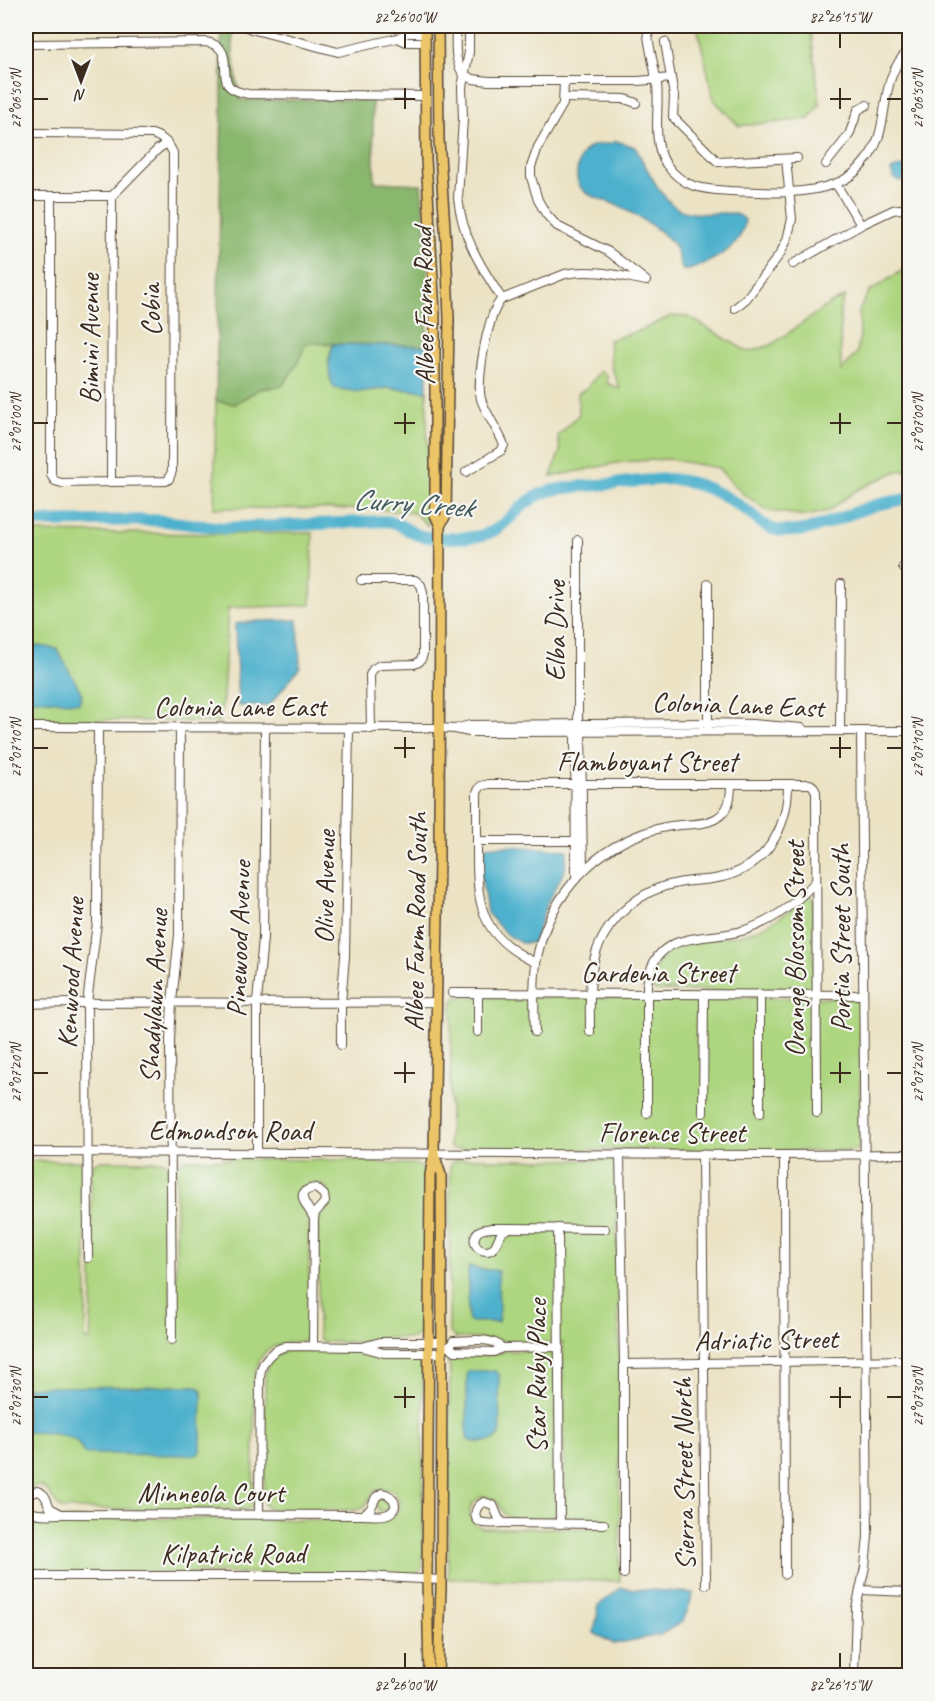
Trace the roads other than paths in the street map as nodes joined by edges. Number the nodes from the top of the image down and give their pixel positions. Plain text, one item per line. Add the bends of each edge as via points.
1 (245, 26) edge
2 (438, 26) edge
3 (456, 26) edge
4 (469, 26) edge
5 (646, 26) edge
6 (425, 34) edge
7 (665, 42) dead end
8 (32, 44) dead end
9 (909, 48) edge
10 (425, 62) junction
11 (464, 75) junction
12 (671, 78) junction
13 (656, 80) junction
14 (564, 82) junction
15 (425, 96) junction
16 (564, 98) junction
17 (636, 103) dead end
18 (867, 105) dead end
19 (34, 134) dead end
20 (167, 143) junction
21 (797, 158) dead end
22 (786, 159) junction
23 (826, 164) dead end
24 (836, 184) junction
25 (442, 190) junction
26 (790, 191) junction
27 (26, 196) edge
28 (51, 196) junction
29 (112, 196) junction
30 (909, 210) edge
31 (861, 225) junction
32 (793, 264) dead end
33 (502, 299) junction
34 (735, 308) dead end
35 (466, 472) dead end
36 (111, 482) junction
37 (440, 525) junction
38 (578, 540) dead end
39 (903, 567) dead end
40 (909, 577) edge
41 (361, 580) dead end
42 (708, 584) dead end
43 (841, 584) dead end
44 (578, 723) junction
45 (26, 727) edge
46 (98, 727) junction
47 (180, 727) junction
48 (265, 728) junction
49 (439, 728) junction
50 (707, 728) junction
51 (349, 729) junction
52 (372, 729) junction
53 (455, 729) junction
54 (840, 731) junction
55 (861, 731) junction
56 (909, 731) edge
57 (579, 732) junction
58 (579, 784) junction
59 (731, 784) junction
60 (788, 784) junction
61 (813, 786) joint
62 (477, 842) junction
63 (579, 842) junction
64 (584, 870) junction
65 (576, 879) junction
66 (816, 881) junction
67 (536, 963) junction
68 (452, 993) dead end
69 (478, 993) junction
70 (534, 994) junction
71 (590, 994) junction
72 (647, 994) junction
73 (704, 994) junction
74 (760, 994) junction
75 (817, 994) junction
76 (863, 995) junction
77 (171, 1002) junction
78 (257, 1002) junction
79 (436, 1002) junction
80 (87, 1003) junction
81 (341, 1003) junction
82 (26, 1005) edge
83 (478, 1032) dead end
84 (535, 1032) dead end
85 (590, 1032) dead end
86 (341, 1045) dead end
87 (647, 1113) dead end
88 (703, 1113) dead end
89 (760, 1113) dead end
90 (817, 1113) dead end
91 (26, 1152) edge
92 (87, 1152) junction
93 (171, 1152) junction
94 (257, 1152) junction
95 (434, 1153) junction
96 (620, 1154) junction
97 (702, 1154) junction
98 (864, 1154) junction
99 (909, 1154) edge
100 (784, 1155) junction
101 (314, 1219) dead end
102 (509, 1228) dead end
103 (558, 1228) junction
104 (605, 1229) dead end
105 (88, 1258) dead end
106 (172, 1340) dead end
107 (475, 1341) junction
108 (395, 1342) junction
109 (429, 1342) junction
110 (313, 1346) junction
111 (362, 1347) junction
112 (444, 1347) junction
113 (559, 1347) junction
114 (502, 1348) junction
115 (475, 1351) junction
116 (394, 1353) junction
117 (429, 1353) junction
118 (909, 1360) edge
119 (867, 1361) junction
120 (785, 1362) junction
121 (704, 1363) junction
122 (624, 1364) junction
123 (61, 1514) dead end
124 (259, 1515) junction
125 (362, 1515) dead end
126 (504, 1523) dead end
127 (560, 1524) junction
128 (604, 1524) dead end
129 (624, 1574) dead end
130 (785, 1574) dead end
131 (26, 1576) edge
132 (427, 1580) junction
133 (441, 1580) junction
134 (706, 1585) dead end
135 (860, 1590) junction
136 (909, 1592) edge
137 (429, 1676) edge
138 (438, 1676) edge
139 (854, 1676) edge

1 - 6 street via 338,52 407,33
2 - 25 main road, Albee Farm Road
3 - 11 street via 456,58
4 - 11 street
5 - 13 street
6 - 10 main road, Albee Farm Road
7 - 12 street
8 - 15 street via 206,42 222,52 229,86 249,94
9 - 24 street via 891,75 874,149 856,171
10 - 15 main road, Albee Farm Road
10 - 25 main road via 430,83 434,186
11 - 14 street via 489,81
11 - 33 street via 459,210 470,248
12 - 13 street
12 - 22 street via 673,117 718,162
13 - 14 street
13 - 26 street via 658,144 675,175 704,189
14 - 16 street
15 - 37 main road, Albee Farm Road via 435,313 435,515
16 - 17 street via 625,99
16 - 33 street via 534,157 531,177 538,200 557,226 609,252 646,281 575,272
18 - 23 street via 858,110 849,135
19 - 20 street via 146,134 157,135
20 - 29 street
20 - 36 street, Cobia via 173,157 172,471 163,482
21 - 22 street
22 - 26 street
24 - 26 street
24 - 31 street
25 - 37 main road, Albee Farm Road via 448,291 448,431 446,515
26 - 34 street via 792,219 784,246 746,299
27 - 28 street
28 - 29 street
28 - 36 street via 50,470 60,483
29 - 36 street, Bimini Avenue
30 - 31 street via 895,209
31 - 32 street
33 - 35 street via 490,319 479,382 483,405 504,447
37 - 49 main road, Albee Farm Road
38 - 44 street, Elba Drive
39 - 40 street
41 - 52 street via 415,580 423,593 423,656 417,664 380,665 371,671
42 - 50 street
43 - 54 street
44 - 50 street, Colonia Lane East
44 - 53 street, Colonia Lane East via 470,725
44 - 57 street, Elba Drive
45 - 46 street, Colonia Lane East
46 - 47 street, Colonia Lane East
46 - 80 street, Kenwood Avenue via 98,923
47 - 48 street, Colonia Lane East
47 - 77 street, Shadylawn Avenue via 179,935
48 - 51 street, Colonia Lane East
48 - 78 street, Pinewood Avenue via 263,938
49 - 52 street, Colonia Lane East
49 - 53 street, Colonia Lane East
49 - 79 main road, Albee Farm Road South
50 - 54 street, Colonia Lane East via 753,724
50 - 57 street, Colonia Lane East
51 - 52 street, Colonia Lane East
51 - 81 street, Olive Avenue
53 - 57 street, Colonia Lane East
54 - 55 street, Colonia Lane East
55 - 56 street, Colonia Lane East
55 - 76 street, Portia Street South
57 - 58 street, Elba Drive
58 - 59 street, Flamboyant Street
58 - 62 street, Flamboyant Street via 481,786 477,792
58 - 63 street, Elba Drive
59 - 60 street, Flamboyant Street
59 - 64 street via 728,806 717,818 703,824 644,833 613,848
60 - 61 street, Flamboyant Street
60 - 71 street via 788,804 781,828 767,850 751,864 721,878 664,886 626,908 597,950
61 - 66 street, Orange Blossom Street
62 - 63 street
62 - 67 street via 477,888 486,919 509,947
63 - 64 street
63 - 65 street
64 - 65 street
65 - 67 street via 549,920
66 - 72 street via 767,921 731,934 672,944 652,964
66 - 75 street, Orange Blossom Street
67 - 70 street
68 - 69 street, Gardenia Street
69 - 70 street, Gardenia Street
69 - 83 street
70 - 71 street, Gardenia Street
70 - 84 street
71 - 72 street, Gardenia Street
71 - 85 street
72 - 73 street, Gardenia Street
72 - 87 street
73 - 74 street, Gardenia Street
73 - 88 street
74 - 75 street, Gardenia Street
74 - 89 street
75 - 76 street, Gardenia Street
75 - 90 street, Orange Blossom Street
76 - 98 street, Portia Street South
77 - 78 street
77 - 80 street
77 - 93 street, Shadylawn Avenue
78 - 81 street
78 - 94 street, Pinewood Avenue
79 - 81 street
79 - 95 main road, Albee Farm Road South
80 - 82 street
80 - 92 street, Kenwood Avenue
81 - 86 street, Olive Avenue
91 - 92 street, Edmondson Road
92 - 93 street, Edmondson Road
92 - 105 street, Kenwood Avenue
93 - 94 street, Edmondson Road
93 - 106 street, Shadylawn Avenue
94 - 95 street, Edmondson Road
95 - 96 street, Florence Street
95 - 109 main road, Albee Farm Road South via 430,1175
95 - 112 main road, Albee Farm Road South via 441,1175
96 - 97 street, Florence Street
96 - 122 street
97 - 100 street, Florence Street
97 - 121 street, Sierra Street North
98 - 99 street, Florence Street
98 - 100 street, Florence Street
98 - 119 street, Portia Street South
100 - 120 street
101 - 110 street
102 - 103 street
103 - 104 street
103 - 113 street, Star Ruby Place
107 - 112 street via 453,1341
107 - 114 street via 498,1343
107 - 115 street
108 - 109 street
108 - 111 street
108 - 116 street
109 - 112 street
109 - 117 main road, Albee Farm Road South
110 - 111 street
110 - 124 street via 282,1348 262,1366
111 - 116 street
112 - 115 street
112 - 117 street
112 - 133 main road, Albee Farm Road South
113 - 114 street
113 - 127 street, Star Ruby Place
114 - 115 street via 495,1352
116 - 117 street
117 - 132 main road, Albee Farm Road South
118 - 119 street, Adriatic Street
119 - 120 street, Adriatic Street
119 - 135 street, Portia Street South via 868,1536
120 - 121 street, Adriatic Street
120 - 130 street
121 - 122 street, Adriatic Street
121 - 134 street, Sierra Street North
122 - 129 street
123 - 124 street, Minneola Court
124 - 125 street, Minneola Court
126 - 127 street
127 - 128 street
131 - 132 street, Kilpatrick Road via 364,1576
132 - 133 street, Kilpatrick Road
132 - 137 main road, Albee Farm Road South
133 - 138 main road, Albee Farm Road South
135 - 136 street
135 - 139 street, Portia Street South

